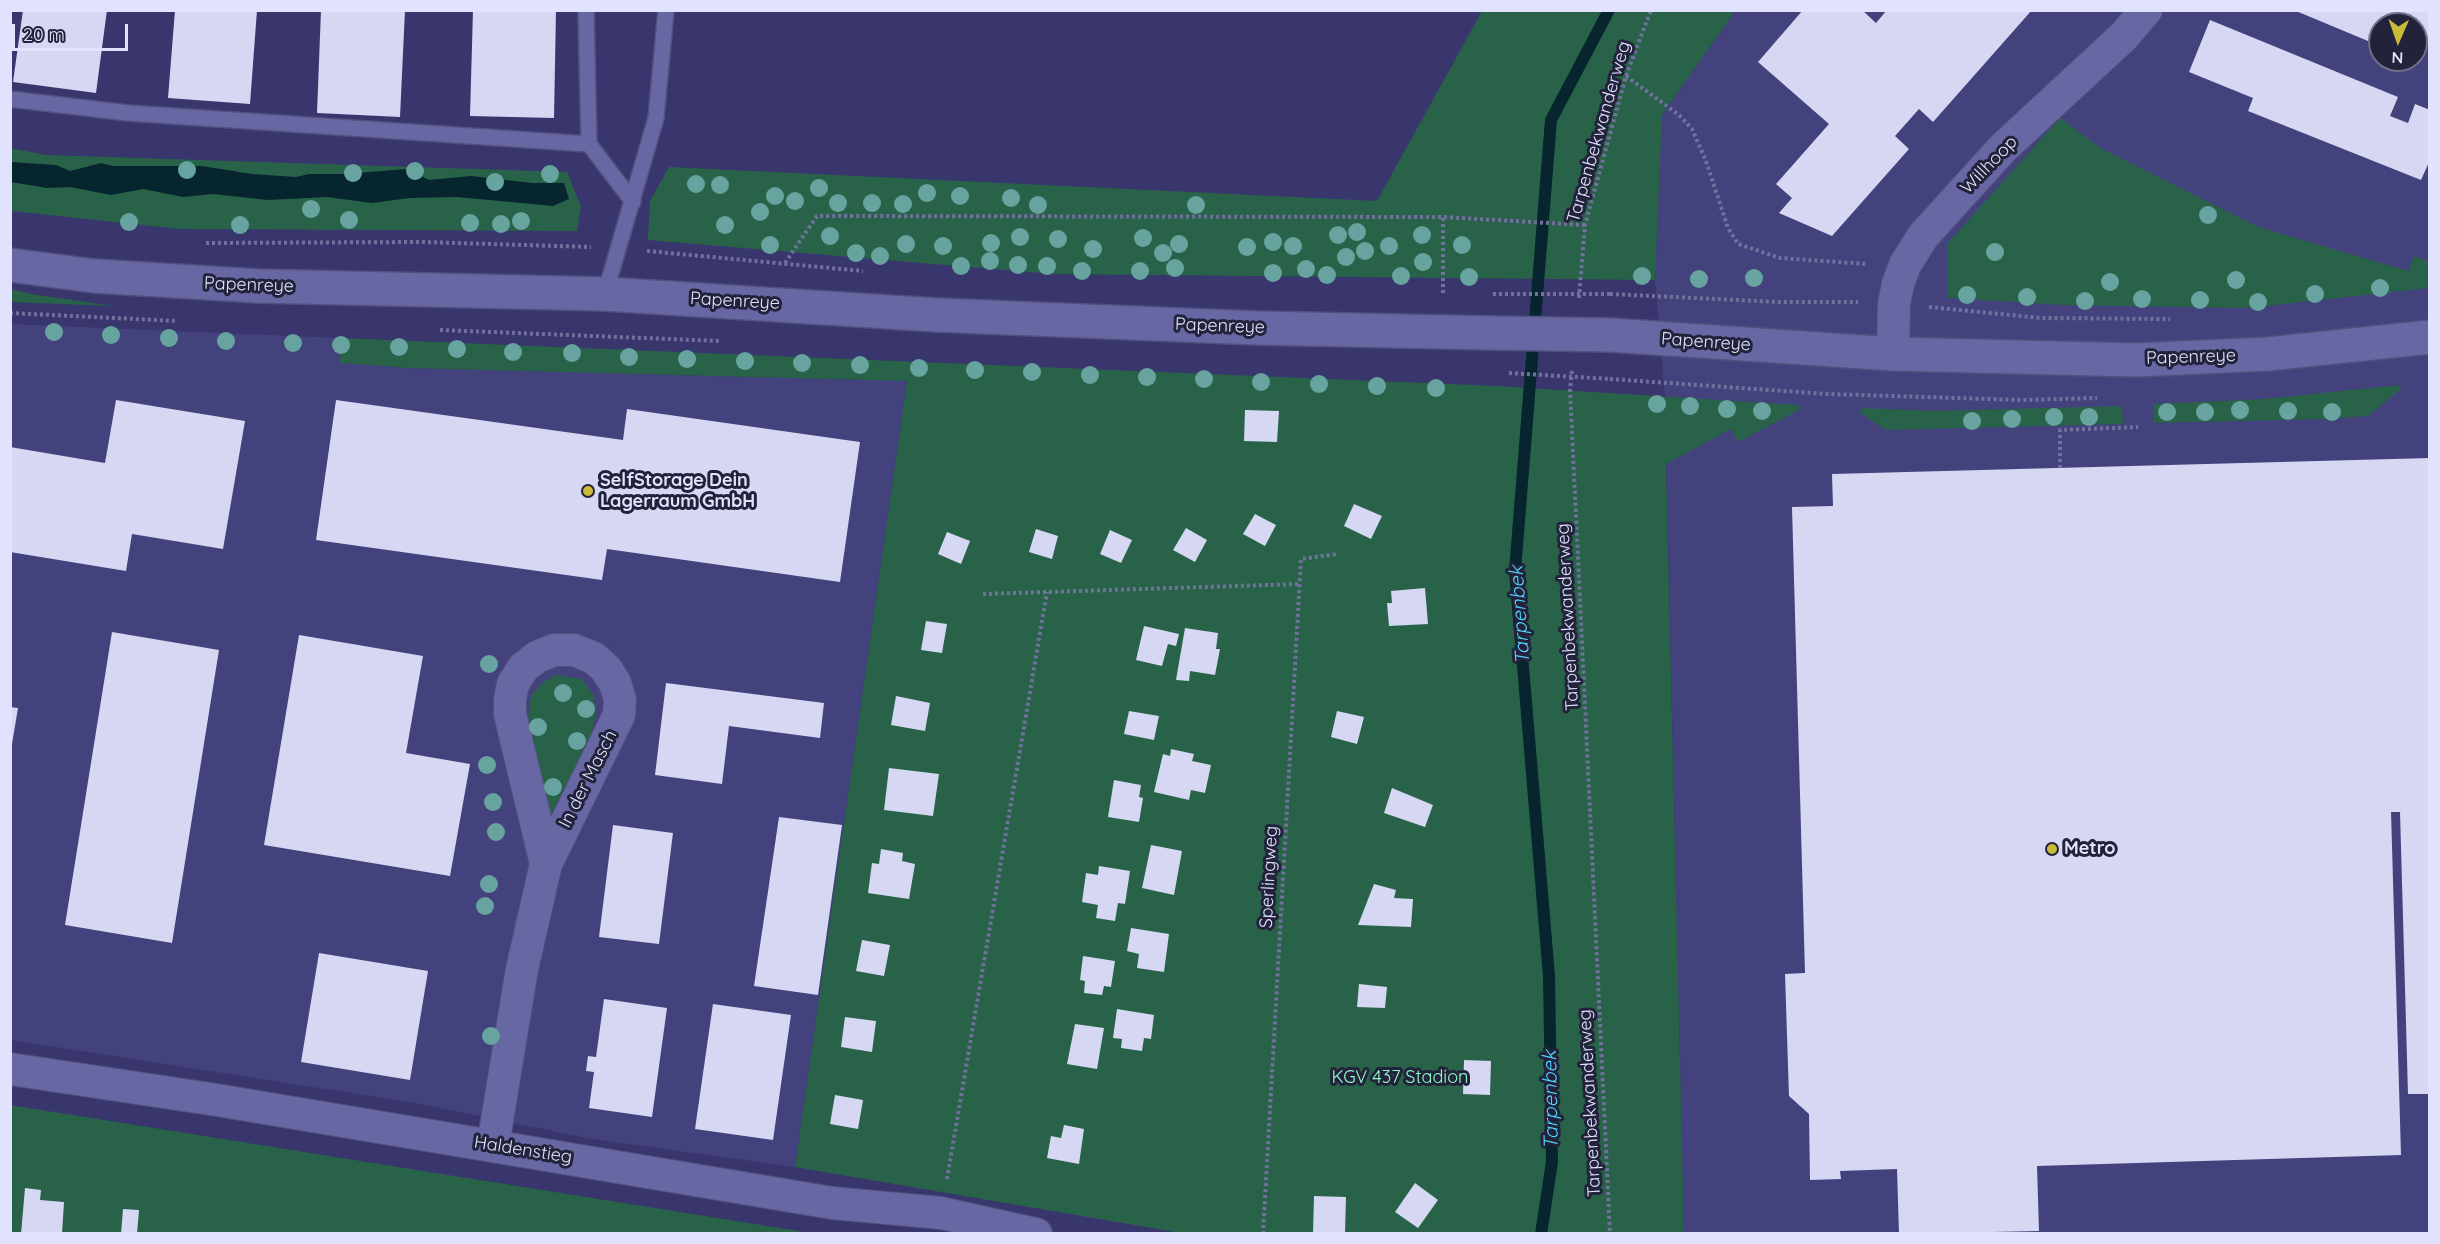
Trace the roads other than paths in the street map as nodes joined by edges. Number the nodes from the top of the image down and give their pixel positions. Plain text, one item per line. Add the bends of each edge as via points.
1 (586, 10) edge
2 (666, 10) edge
3 (2146, 10) edge
4 (10, 99) edge
5 (589, 144) junction
6 (633, 202) junction
7 (10, 265) edge
8 (605, 294) junction
9 (2430, 337) edge
10 (1893, 354) junction
11 (546, 864) junction
12 (10, 1069) edge
13 (493, 1145) junction
14 (1036, 1233) edge

1 - 5 lane
2 - 6 lane via 656,118
3 - 10 street, Willhoop via 2124,36 2003,148 1923,236 1898,284
4 - 5 lane via 128,113
5 - 6 lane
6 - 8 lane
7 - 8 main road, Papenreye via 94,276 258,286
8 - 10 main road, Papenreye, bridge via 936,315 1610,335
9 - 10 main road, Papenreye via 2268,354 2136,360
11 - 11 street, In der Masch via 510,714 510,699 513,684 523,668 537,657 564,649 584,653 606,669 618,691 619,715
11 - 13 street, In der Masch via 522,969
12 - 13 street, Haldenstieg
13 - 14 street, Haldenstieg via 832,1203 941,1213

